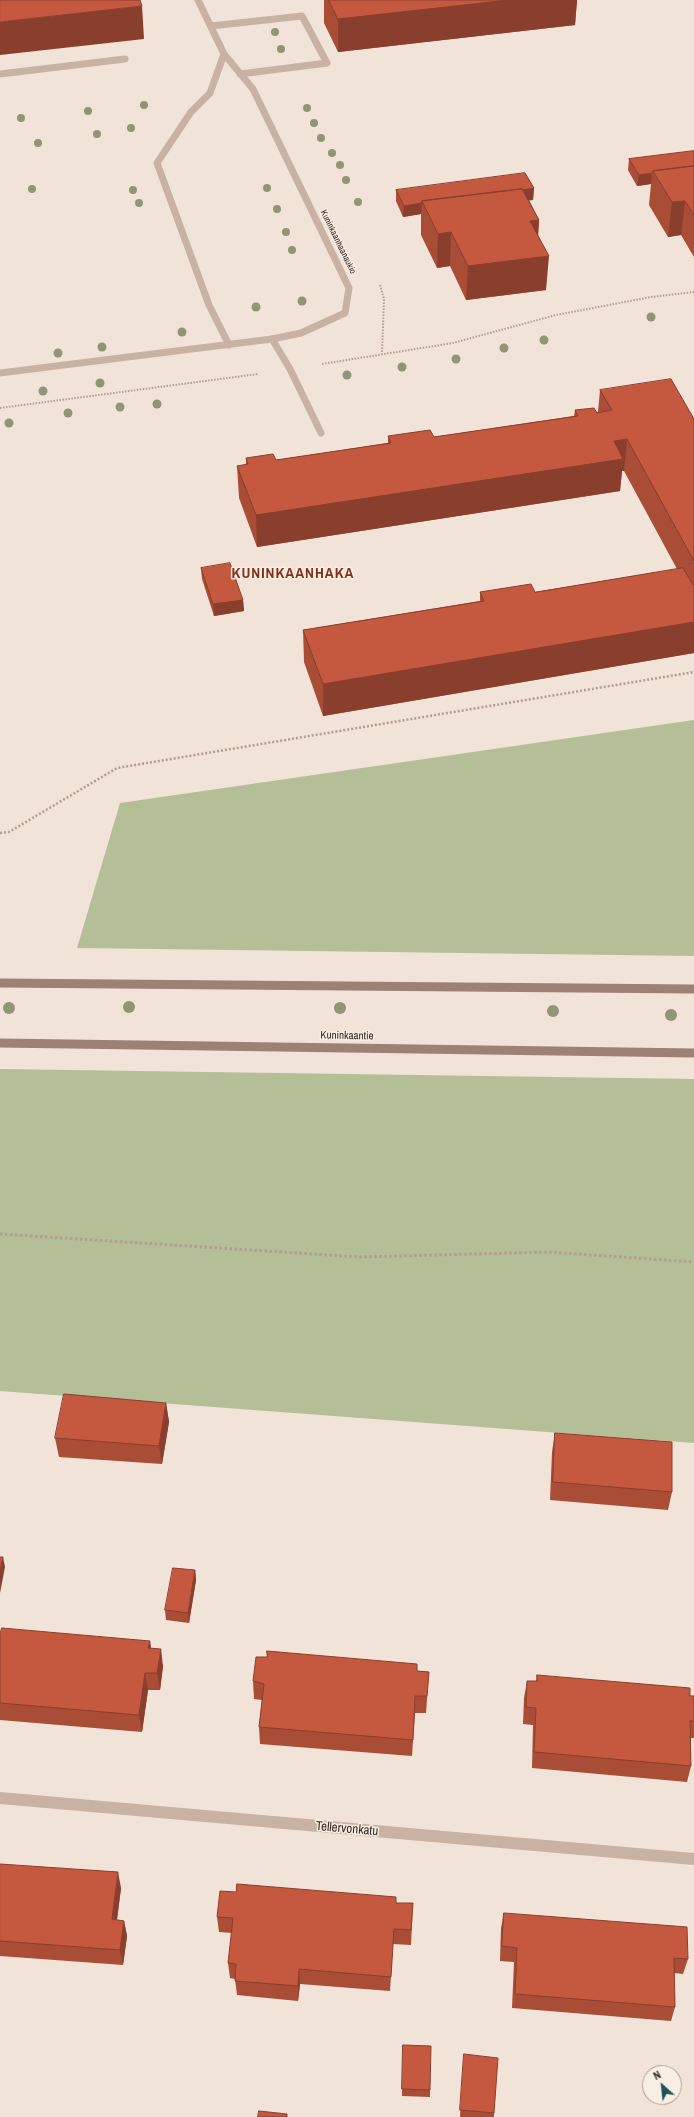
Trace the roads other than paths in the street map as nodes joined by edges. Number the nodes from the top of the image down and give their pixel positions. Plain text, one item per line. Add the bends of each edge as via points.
1 (198, 0) edge
2 (210, 26) junction
3 (224, 54) junction
4 (124, 59) dead end
5 (0, 74) edge
6 (240, 74) junction
7 (272, 339) junction
8 (229, 345) junction
9 (0, 373) edge
10 (321, 433) dead end
11 (0, 983) edge
12 (694, 989) edge
13 (0, 1043) edge
14 (694, 1053) edge
15 (0, 1798) edge
16 (694, 1859) edge

1 - 2 street, Kuninkaanhaanaukio
2 - 3 street, Kuninkaanhaanaukio
2 - 6 street via 302,16 327,63
3 - 6 street, Kuninkaanhaanaukio
3 - 8 street via 210,93 192,112 157,163 209,305
4 - 5 street
6 - 7 street, Kuninkaanhaanaukio via 253,89 348,288 345,313 301,333
7 - 8 street, Kuninkaanhaanaukio
7 - 10 street via 290,369
8 - 9 street, Kuninkaanhaanaukio
11 - 12 main road
13 - 14 main road, Kuninkaantie
15 - 16 street, Tellervonkatu

